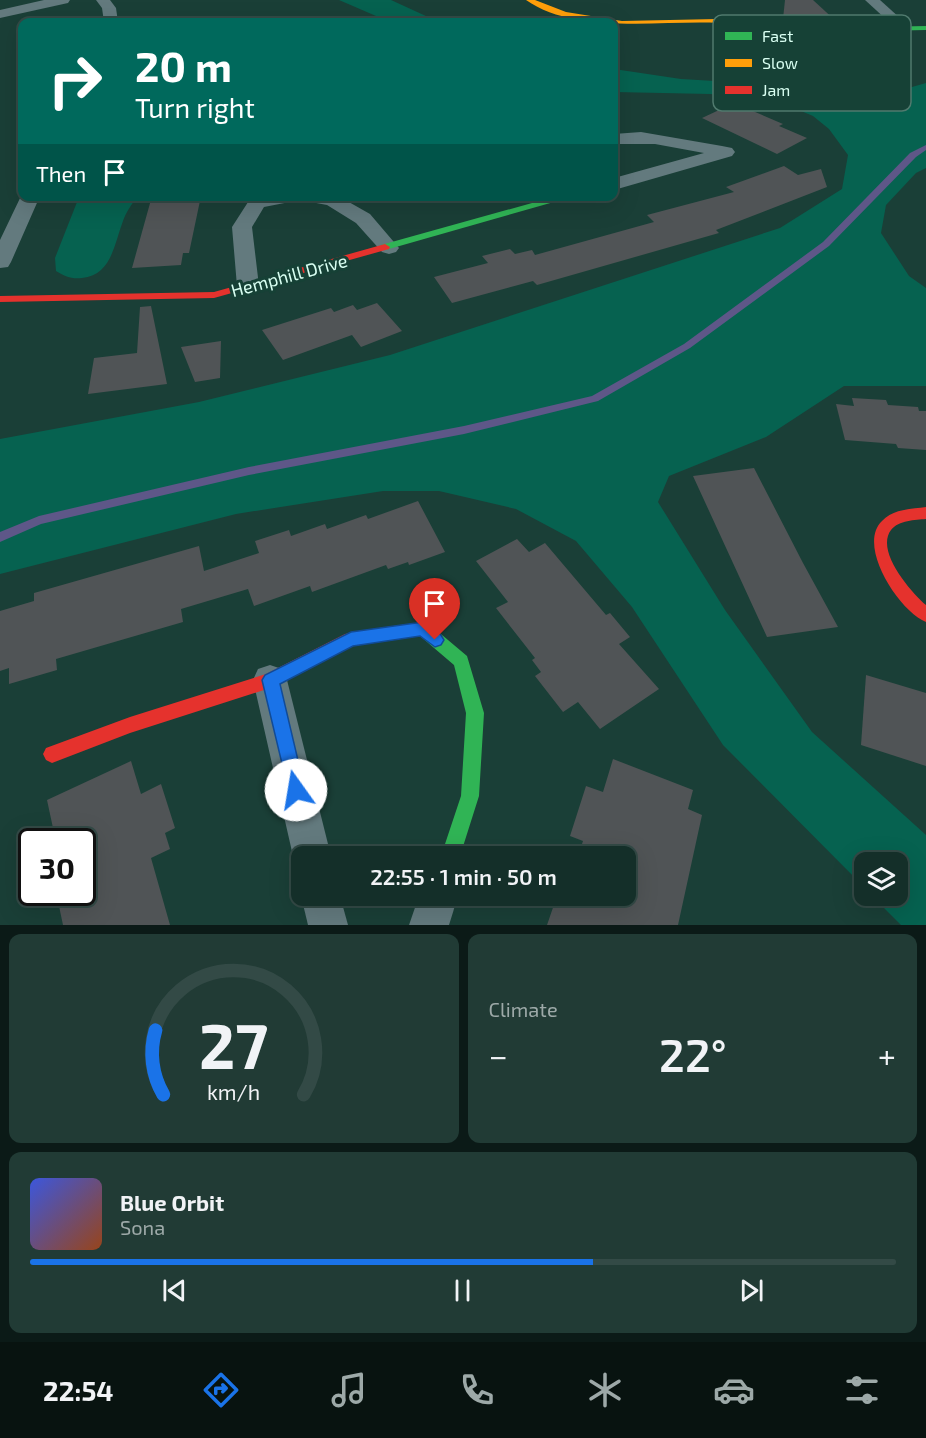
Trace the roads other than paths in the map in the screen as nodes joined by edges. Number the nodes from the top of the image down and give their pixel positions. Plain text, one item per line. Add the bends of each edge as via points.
1 (63, 0) edge
2 (103, 0) edge
3 (529, 0) edge
4 (872, 0) edge
5 (0, 14) edge
6 (889, 15) edge
7 (110, 18) edge
8 (593, 18) edge
9 (618, 21) edge
10 (713, 21) edge
11 (926, 28) edge
12 (911, 29) edge
13 (618, 138) edge
14 (618, 183) edge
15 (29, 201) edge
16 (268, 201) edge
17 (334, 201) edge
18 (553, 201) edge
19 (389, 248) junction
20 (0, 262) edge
21 (248, 286) junction
22 (0, 299) edge
23 (926, 513) edge
24 (926, 615) edge
25 (270, 680) junction
26 (52, 754) dead end
27 (310, 846) edge
28 (454, 846) edge
29 (323, 906) edge
30 (436, 906) edge
31 (328, 925) edge
32 (429, 925) edge

1 - 5 street
2 - 7 street
3 - 8 street via 564,14
4 - 6 street
9 - 10 street
11 - 12 street
13 - 14 street via 672,141 726,152
15 - 20 street
16 - 21 street via 258,203 242,227
17 - 19 street via 362,215
18 - 19 street, Hemphill Drive
19 - 21 street, Hemphill Drive
21 - 22 street, Hemphill Drive via 214,294
23 - 24 street via 902,514 886,522 880,537 896,586
25 - 26 street
25 - 27 street
25 - 28 street via 351,639 423,629 461,661 475,712 470,796
29 - 31 street
30 - 32 street

